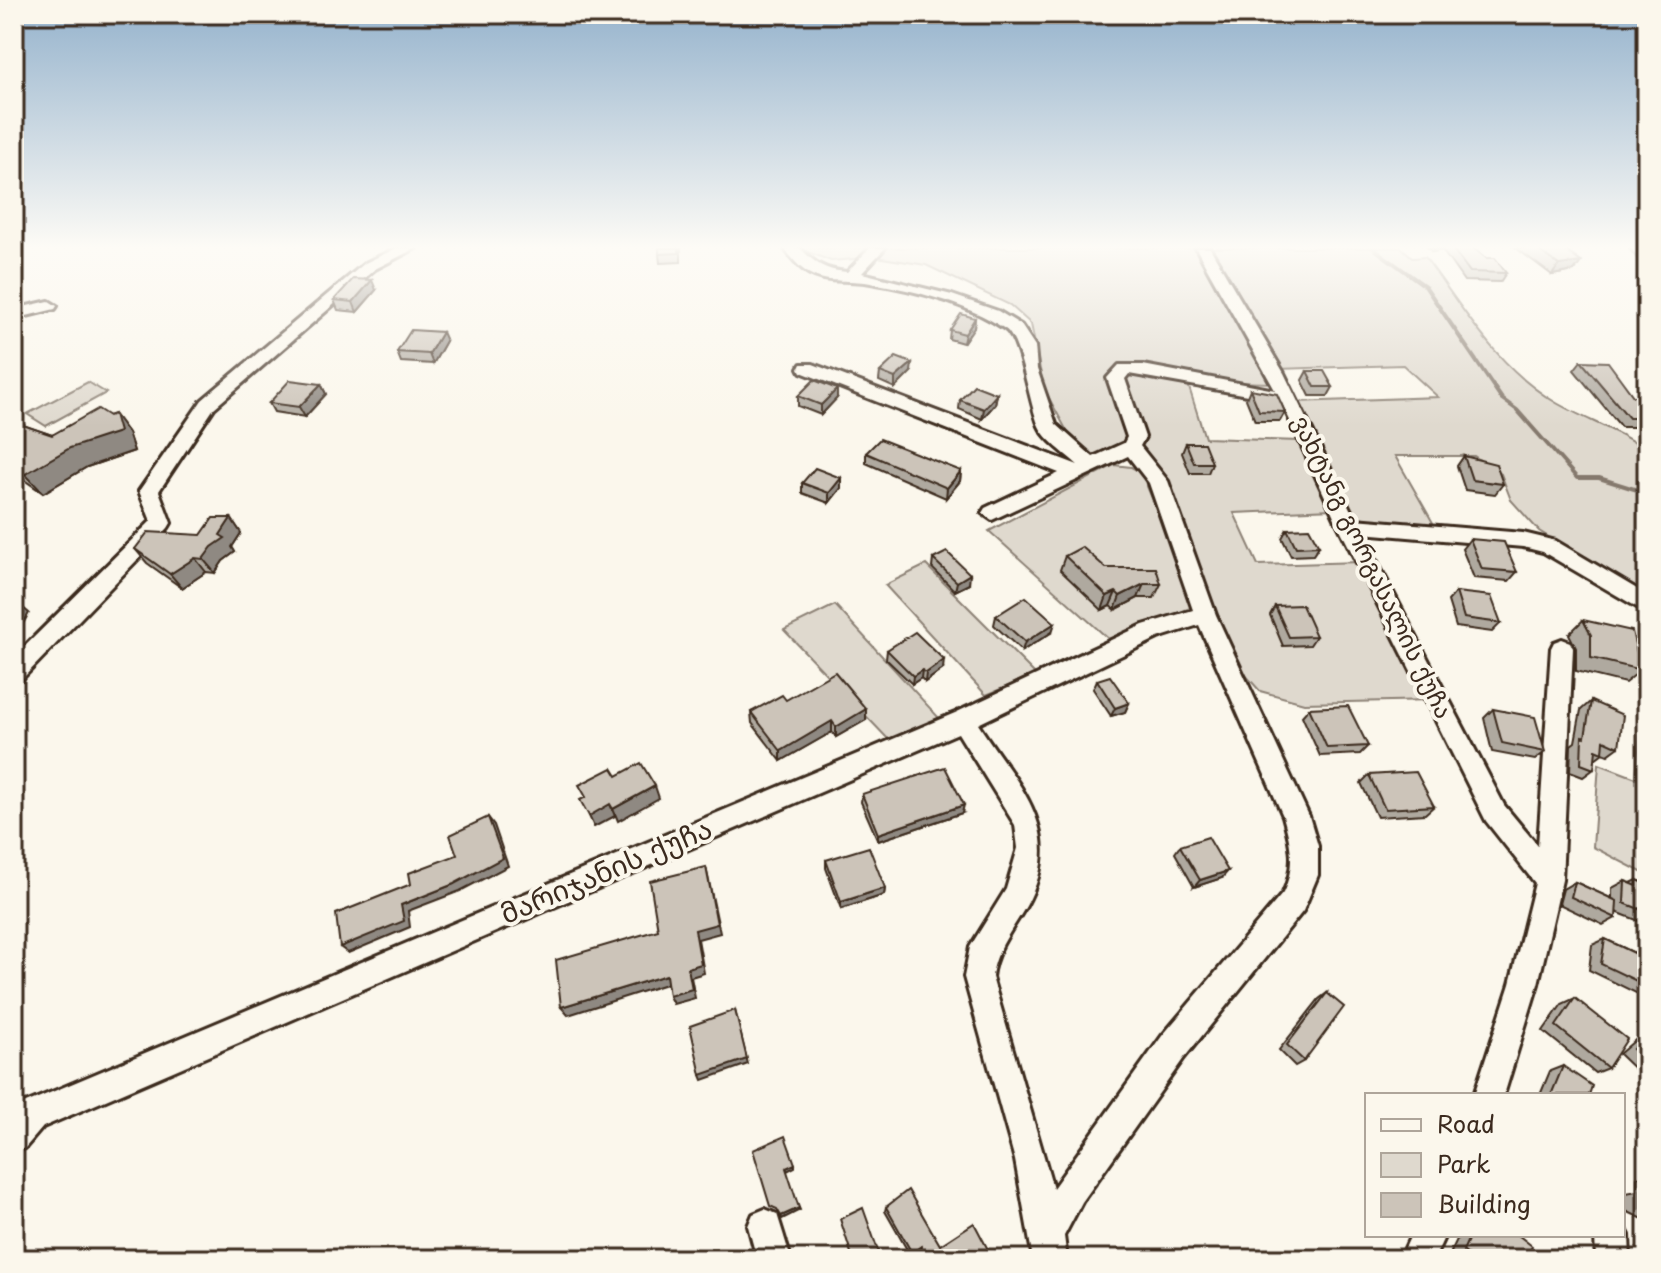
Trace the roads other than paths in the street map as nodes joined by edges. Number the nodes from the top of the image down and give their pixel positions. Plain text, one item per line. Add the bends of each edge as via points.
1 (43, 307) edge
2 (321, 307) edge
3 (973, 307) edge
4 (1237, 307) edge
5 (14, 314) edge
6 (807, 368) dead end
7 (1288, 398) junction
8 (1131, 447) junction
9 (1083, 469) junction
10 (992, 513) dead end
11 (1348, 525) junction
12 (1647, 605) edge
13 (1205, 615) junction
14 (1562, 648) dead end
15 (14, 672) edge
16 (963, 720) junction
17 (1549, 880) junction
18 (1490, 1093) edge
19 (14, 1137) edge
20 (765, 1226) dead end
21 (1427, 1237) edge
22 (1612, 1237) edge
23 (1049, 1246) edge
24 (774, 1259) edge
25 (1417, 1259) edge
26 (1613, 1259) edge

1 - 5 street
2 - 15 street via 208,404 149,491 161,523
3 - 9 street via 1015,328 1027,346 1048,427
4 - 7 street, ვახტანგ გორგასალის ქუჩა
6 - 9 street
7 - 8 street via 1125,369 1116,378 1136,437
7 - 11 street, ვახტანგ გორგასალის ქუჩა
8 - 9 street
8 - 13 street via 1158,481
9 - 10 street
11 - 12 street via 1549,546
11 - 17 street, ვახტანგ გორგასალის ქუჩა via 1495,813
13 - 16 street, მარიჯანის ქუჩა via 1151,631
13 - 23 street via 1292,804 1305,846 1305,875 1293,902 1173,1047 1070,1190
14 - 17 street
16 - 19 street, მარიჯანის ქუჩა via 32,1116
16 - 23 street via 1027,822 1031,848 1018,894 980,957 978,977 1031,1160
17 - 18 street
20 - 24 street
21 - 25 street
22 - 26 street

